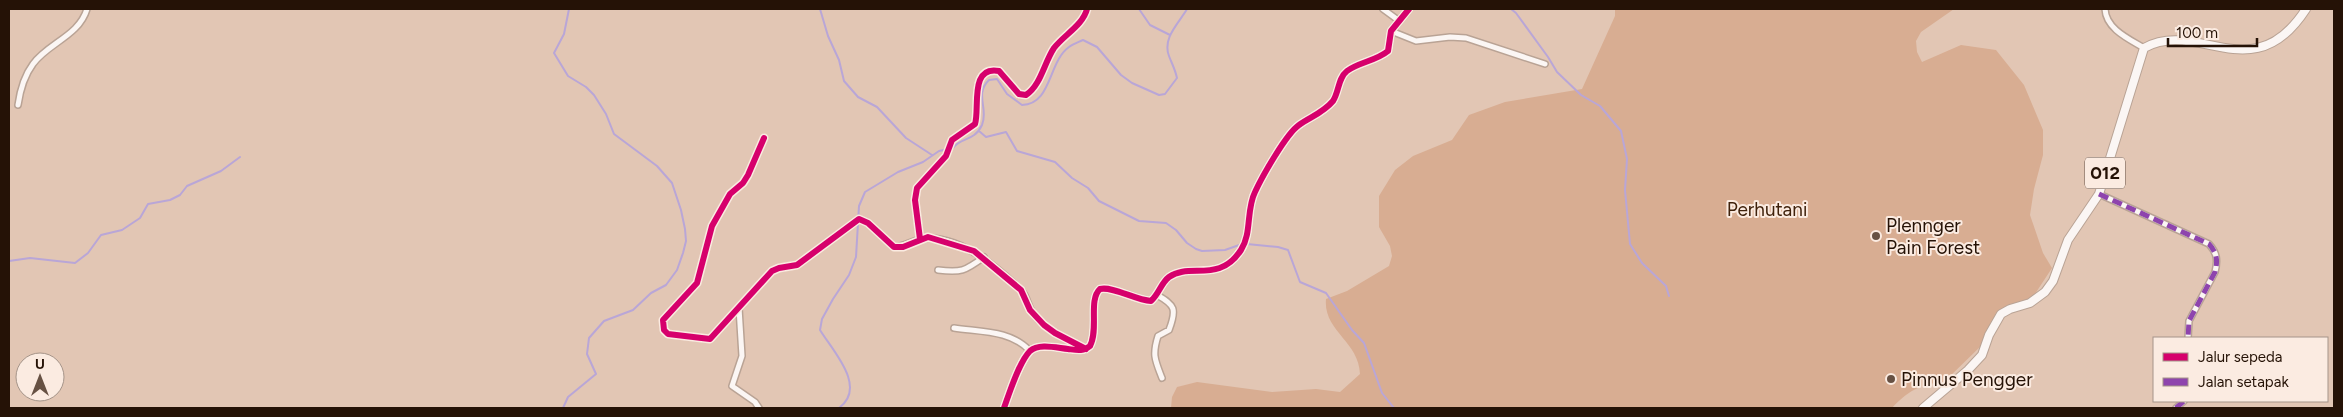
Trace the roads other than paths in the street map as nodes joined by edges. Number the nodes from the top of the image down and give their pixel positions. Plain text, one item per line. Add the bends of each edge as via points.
1 (87, 9) edge
2 (1086, 9) edge
3 (1383, 9) edge
4 (1409, 9) edge
5 (2105, 9) edge
6 (2306, 9) edge
7 (1398, 20) junction
8 (1390, 31) junction
9 (2144, 48) junction
10 (1545, 64) dead end
11 (18, 105) dead end
12 (764, 138) dead end
13 (2099, 194) junction
14 (920, 239) junction
15 (984, 257) junction
16 (938, 270) dead end
17 (1158, 295) junction
18 (739, 308) junction
19 (954, 328) dead end
20 (2188, 337) edge
21 (1086, 349) junction
22 (1030, 351) junction
23 (1162, 378) dead end
24 (759, 408) edge
25 (1004, 408) edge
26 (1923, 408) edge

1 - 11 street via 76,27 33,63
2 - 14 street via 1082,19 1056,46 1026,96 1018,94 999,71 985,74 976,92 975,124 952,140 947,154 917,188 915,200
3 - 7 street
4 - 7 street
5 - 9 street via 2114,29
6 - 9 main road via 2287,31 2257,49 2234,50 2179,41 2153,43
7 - 8 street
8 - 10 street via 1416,41 1466,38
8 - 17 street via 1388,51 1344,74 1328,106 1299,125 1286,139 1253,197 1242,249 1220,270 1170,276
9 - 13 main road, 012
12 - 18 street via 748,175 730,194 712,226 697,283 662,325 668,334 710,339
13 - 20 street via 2208,244 2214,250 2218,263 2189,322
13 - 26 main road, 012 via 2068,240 2054,280 2045,292 2030,304 2002,314 1982,355
14 - 15 street via 949,242
14 - 18 street via 894,247 859,219 797,265 772,272
15 - 16 street via 966,270
15 - 21 street via 1021,290 1030,310 1044,324
17 - 21 street via 1151,300 1143,300 1110,288 1100,289 1094,300 1095,329
17 - 23 street via 1173,305 1170,330 1158,336 1154,350
18 - 24 street via 742,356 732,386 756,402
19 - 22 street via 1012,336
21 - 22 street via 1053,346
22 - 25 street

